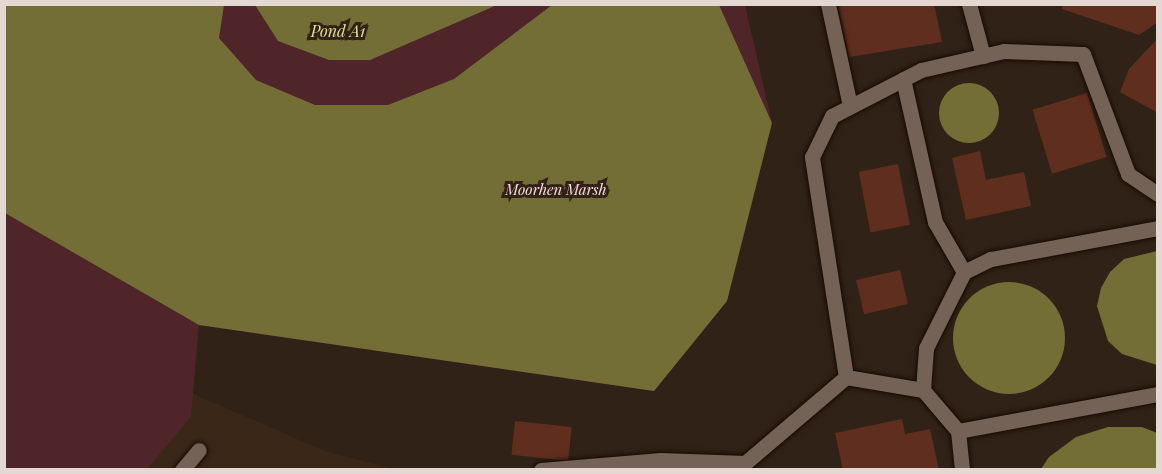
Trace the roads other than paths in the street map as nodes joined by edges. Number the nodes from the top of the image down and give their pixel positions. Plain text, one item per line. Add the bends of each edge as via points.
1 (828, 4) edge
2 (969, 4) edge
3 (983, 56) junction
4 (903, 79) junction
5 (850, 106) junction
6 (1158, 194) edge
7 (1158, 228) edge
8 (964, 272) junction
9 (846, 376) junction
10 (923, 390) junction
11 (1158, 394) edge
12 (958, 431) junction
13 (199, 450) dead end
14 (747, 466) edge
15 (182, 470) edge
16 (541, 470) edge
17 (962, 470) edge

1 - 5 lane
2 - 3 lane
3 - 4 lane via 921,70
3 - 6 lane via 1004,51 1083,54 1128,174
4 - 5 lane
4 - 8 lane via 935,222
5 - 9 lane via 832,116 812,157
7 - 8 lane via 991,259
8 - 10 lane via 926,348
9 - 10 lane
9 - 14 lane
10 - 12 lane
11 - 12 lane
12 - 17 lane
13 - 15 lane
14 - 16 lane via 661,460

